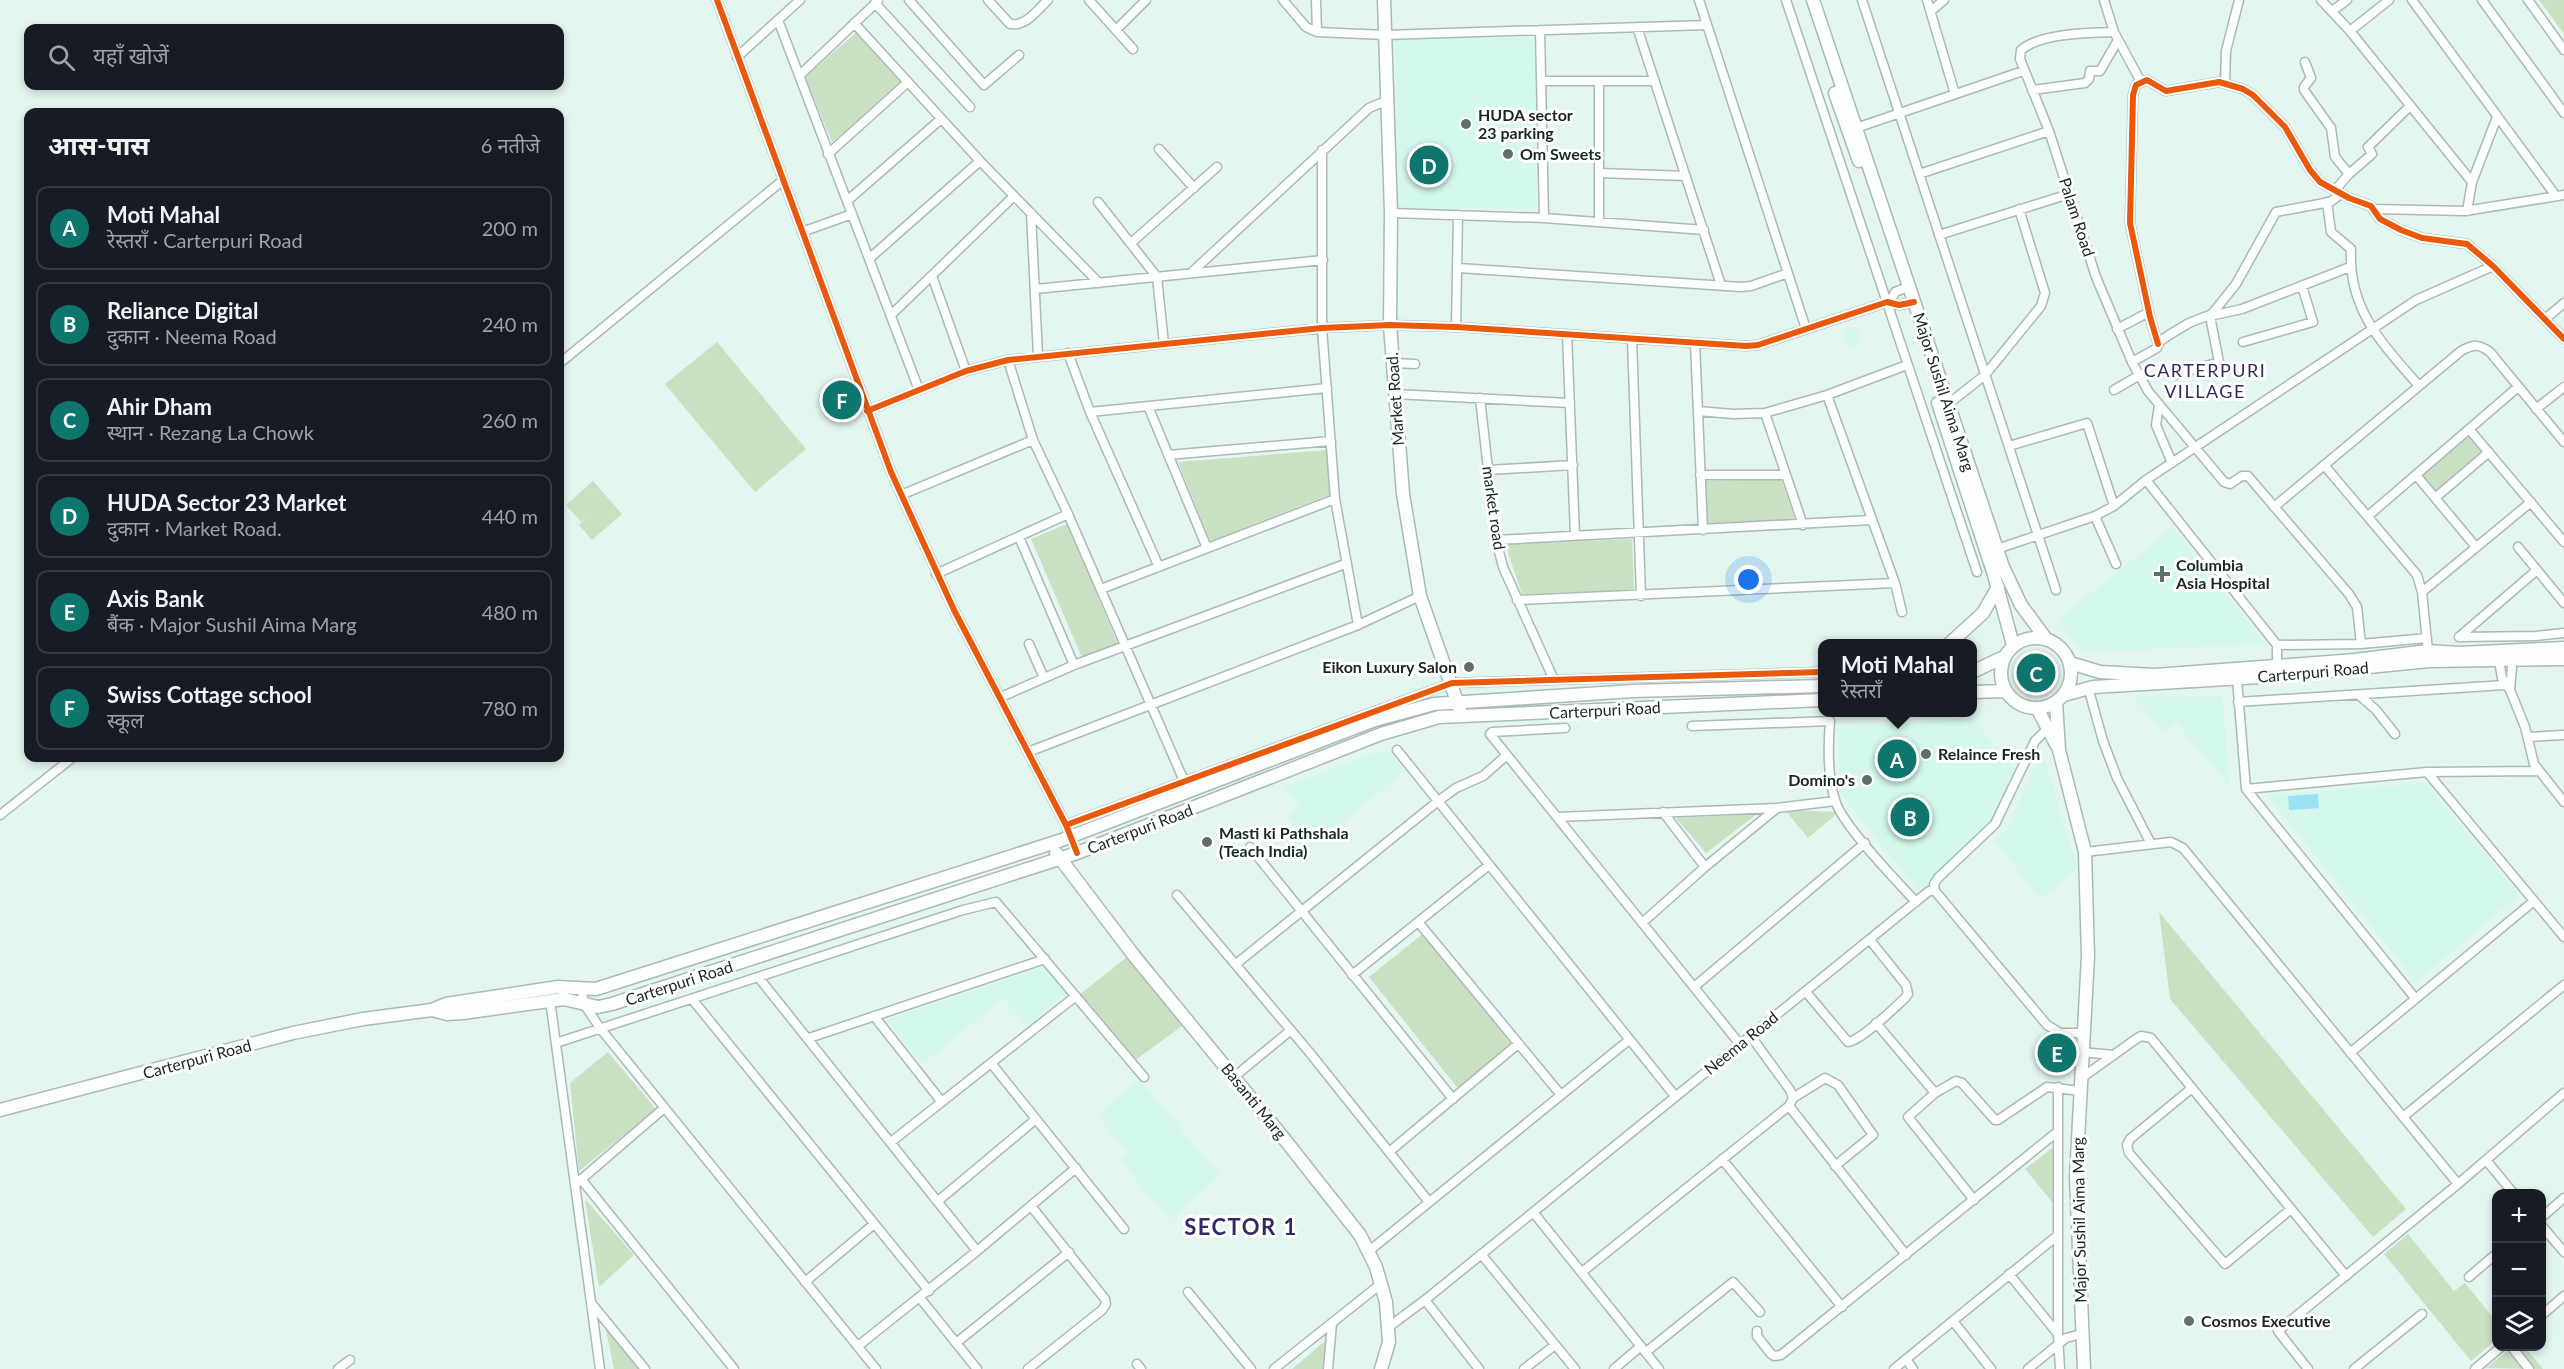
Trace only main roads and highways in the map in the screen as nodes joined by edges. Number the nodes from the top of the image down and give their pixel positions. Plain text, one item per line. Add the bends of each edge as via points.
1 (1384, 0) edge
2 (1805, 0) edge
3 (1813, 0) edge
4 (1904, 288) junction
5 (1910, 303) junction
6 (1998, 587) junction
7 (1954, 639) edge
8 (2046, 639) junction
9 (2013, 645) junction
10 (2564, 648) edge
11 (2513, 655) junction
12 (2498, 656) junction
13 (2004, 657) junction
14 (2564, 658) edge
15 (2070, 663) junction
16 (1977, 670) edge
17 (1818, 686) edge
18 (2005, 691) junction
19 (1977, 692) edge
20 (2060, 699) junction
21 (1818, 700) edge
22 (1458, 702) junction
23 (2037, 708) junction
24 (1461, 717) junction
25 (2059, 750) junction
26 (1052, 843) junction
27 (1059, 858) junction
28 (432, 1010) junction
29 (0, 1110) edge
30 (1382, 1369) edge
31 (2084, 1369) edge

1 - 22 main road, Market Road. via 1390,325 1402,494 1420,596
2 - 4 main road, Major Sushil Aima Marg
3 - 4 main road, Major Sushil Aima Marg
4 - 5 main road, Major Sushil Aima Marg
5 - 6 main road, Major Sushil Aima Marg
5 - 8 main road, Major Sushil Aima Marg via 1996,549 2021,605
6 - 7 main road via 1983,613
6 - 9 main road, Major Sushil Aima Marg
8 - 9 main road via 2030,638
8 - 15 main road via 2057,644
9 - 13 main road
10 - 11 main road, Carterpuri Road
11 - 12 main road, Carterpuri Road
11 - 14 main road, Carterpuri Road
12 - 15 main road, Carterpuri Road via 2428,651 2155,675 2100,672
12 - 20 main road, Carterpuri Road via 2236,679 2088,687
13 - 16 main road
13 - 18 main road via 2001,679
15 - 20 main road via 2070,685
17 - 22 main road, Carterpuri Road via 1633,691
18 - 19 main road
18 - 23 main road via 2015,702
20 - 23 main road
20 - 25 main road, Major Sushil Aima Marg
21 - 24 main road, Carterpuri Road
22 - 24 main road, Market Road.
22 - 26 main road, Carterpuri Road via 1434,704 1375,720 1067,831
23 - 25 main road, Major Sushil Aima Marg
24 - 27 main road, Carterpuri Road via 1439,717 1381,734
25 - 31 main road, Major Sushil Aima Marg via 2085,852 2088,956 2076,1177
26 - 27 main road, Basanti Marg
26 - 28 main road, Carterpuri Road via 596,989 558,987 446,1004
27 - 28 main road, Carterpuri Road via 612,1004 598,1007 564,999 463,1013
27 - 30 main road, Basanti Marg via 1369,1251 1382,1283 1389,1326
28 - 29 main road, Carterpuri Road via 293,1033

